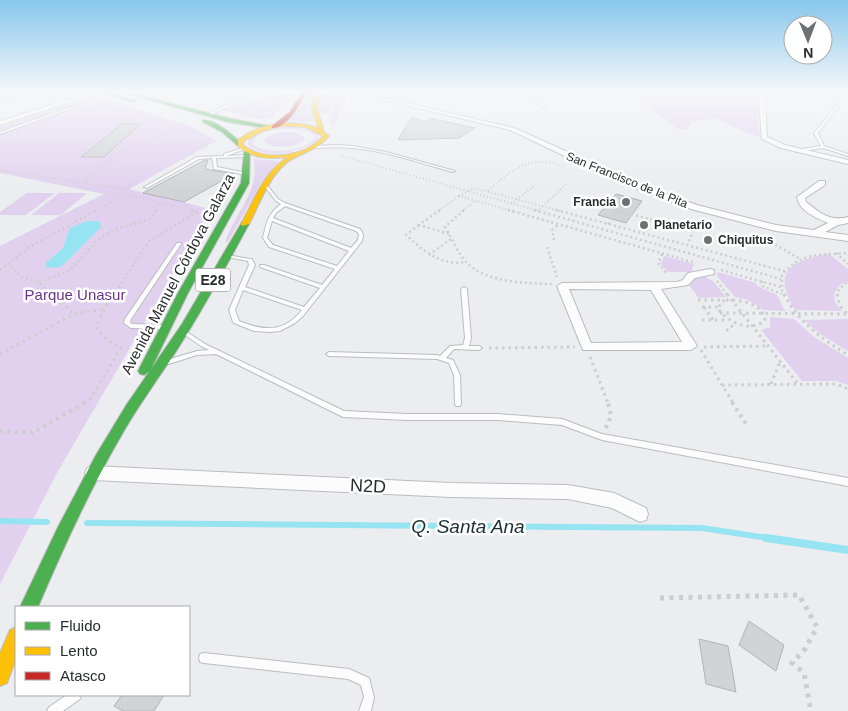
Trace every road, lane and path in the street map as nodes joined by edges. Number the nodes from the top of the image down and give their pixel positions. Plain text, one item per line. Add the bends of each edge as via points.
1 (22, 125) edge
2 (184, 125) edge
3 (212, 125) edge
4 (259, 125) edge
5 (275, 125) edge
6 (320, 125) edge
7 (330, 125) edge
8 (499, 125) edge
9 (763, 125) edge
10 (821, 125) edge
11 (187, 126) junction
12 (273, 127) junction
13 (322, 131) junction
14 (0, 133) edge
15 (332, 146) junction
16 (317, 147) junction
17 (823, 147) junction
18 (196, 150) dead end
19 (244, 150) junction
20 (797, 151) junction
21 (298, 154) junction
22 (848, 155) edge
23 (214, 158) junction
24 (804, 159) dead end
25 (848, 162) edge
26 (0, 170) edge
27 (848, 170) edge
28 (453, 171) dead end
29 (247, 174) junction
30 (84, 182) junction
31 (137, 183) dead end
32 (567, 184) dead end
33 (822, 184) dead end
34 (535, 185) dead end
35 (266, 186) junction
36 (146, 187) dead end
37 (125, 191) junction
38 (467, 192) junction
39 (459, 196) junction
40 (518, 199) junction
41 (475, 200) junction
42 (159, 202) junction
43 (284, 204) junction
44 (511, 204) junction
45 (542, 206) junction
46 (537, 211) junction
47 (270, 219) junction
48 (848, 220) edge
49 (835, 223) junction
50 (558, 224) junction
51 (608, 224) junction
52 (419, 225) junction
53 (450, 234) junction
54 (814, 234) junction
55 (452, 238) junction
56 (774, 238) dead end
57 (848, 238) edge
58 (554, 240) dead end
59 (179, 244) dead end
60 (687, 245) junction
61 (547, 247) dead end
62 (210, 248) junction
63 (352, 250) junction
64 (230, 252) junction
65 (835, 253) junction
66 (848, 253) edge
67 (662, 254) junction
68 (429, 255) junction
69 (699, 256) junction
70 (800, 259) junction
71 (466, 262) junction
72 (7, 263) junction
73 (695, 263) junction
74 (848, 264) edge
75 (262, 266) dead end
76 (338, 268) junction
77 (0, 270) edge
78 (710, 270) junction
79 (784, 271) junction
80 (692, 275) junction
81 (781, 278) junction
82 (39, 282) junction
83 (762, 282) junction
84 (848, 282) edge
85 (562, 286) junction
86 (653, 286) junction
87 (323, 287) junction
88 (781, 287) junction
89 (242, 288) junction
90 (464, 289) dead end
91 (782, 294) junction
92 (732, 299) junction
93 (698, 300) dead end
94 (726, 300) junction
95 (718, 307) junction
96 (104, 309) junction
97 (305, 309) junction
98 (742, 312) junction
99 (720, 313) junction
100 (763, 313) junction
101 (74, 314) junction
102 (795, 314) junction
103 (848, 314) edge
104 (702, 320) dead end
105 (713, 320) junction
106 (729, 320) junction
107 (735, 322) junction
108 (752, 326) junction
109 (167, 327) junction
110 (183, 330) junction
111 (726, 330) dead end
112 (768, 346) junction
113 (587, 347) junction
114 (465, 348) junction
115 (478, 348) joint
116 (218, 352) junction
117 (0, 354) edge
118 (329, 354) dead end
119 (848, 355) edge
120 (441, 359) junction
121 (780, 362) junction
122 (161, 366) junction
123 (771, 384) junction
124 (798, 384) junction
125 (722, 385) junction
126 (848, 389) edge
127 (458, 404) dead end
128 (130, 409) junction
129 (748, 427) dead end
130 (0, 432) edge
131 (602, 437) junction
132 (93, 473) junction
133 (848, 482) edge
134 (640, 514) dead end
135 (660, 598) dead end
136 (29, 606) edge
137 (15, 638) edge
138 (204, 658) dead end
139 (0, 676) edge
140 (75, 696) edge
141 (53, 711) edge
142 (365, 711) edge
143 (811, 711) edge

1 - 14 lane
2 - 11 path
3 - 19 main road via 224,131
4 - 12 main road
5 - 12 main road
6 - 13 main road
7 - 15 path via 338,138
8 - 54 street, San Francisco de la Pita via 512,128 618,178 694,207
9 - 20 street via 764,138
10 - 17 lane via 816,133
11 - 18 path via 212,141
11 - 30 path via 123,150
12 - 13 main road via 301,126
12 - 19 main road via 247,135 241,140
13 - 16 main road via 325,139
15 - 16 lane
15 - 28 lane via 361,147
15 - 38 path via 325,152
16 - 21 main road, E28
17 - 20 lane
17 - 22 lane
19 - 21 main road, E28 via 269,156
19 - 23 lane
19 - 23 lane
19 - 29 main road, Avenida Manuel Córdova Galarza / E28
20 - 25 street
21 - 35 main road, Avenida Manuel Córdova Galarza / E28 via 279,165
23 - 29 lane via 215,168
23 - 36 lane via 191,160
24 - 27 street
26 - 30 path
29 - 62 main road, Avenida Manuel Córdova Galarza / E28 via 235,204
30 - 37 path
31 - 37 path
32 - 45 path
33 - 49 street via 801,197 802,204
34 - 40 path
35 - 43 lane
35 - 64 main road, Avenida Manuel Córdova Galarza / E28
37 - 42 path
37 - 72 path
38 - 39 path
38 - 40 path via 474,188
38 - 44 path
39 - 41 path
39 - 52 path
40 - 44 path
40 - 45 path
41 - 50 path
41 - 53 path via 445,227
42 - 82 path via 152,218 114,230 100,238 69,271
42 - 96 path via 197,212 149,241
43 - 47 lane
43 - 63 lane via 358,230 360,240
44 - 46 path
45 - 46 path
45 - 51 path
46 - 69 path
47 - 63 lane
47 - 76 lane via 265,238 271,246
48 - 49 street
49 - 54 street
50 - 58 path via 552,230
50 - 67 path
51 - 60 path
51 - 60 path via 618,211 694,230
52 - 53 path
52 - 68 path via 406,235
53 - 55 path
54 - 57 street, San Francisco de la Pita
55 - 68 path
55 - 71 path
56 - 70 path via 771,242
59 - 109 lane via 127,323 131,326
60 - 79 path
61 - 85 path
62 - 64 main road
62 - 109 main road, Avenida Manuel Córdova Galarza / E28 via 183,292
63 - 76 lane
64 - 89 lane via 250,260 252,265
64 - 110 main road, Avenida Manuel Córdova Galarza / E28
65 - 66 path
65 - 70 path
65 - 74 path
67 - 73 path
67 - 80 path via 658,263 664,273 669,276
68 - 71 path via 457,264
69 - 73 path
69 - 81 path
70 - 79 path
71 - 85 path via 479,273 524,283
72 - 77 path
72 - 82 path via 22,277
73 - 78 path
75 - 87 lane
76 - 87 lane
78 - 80 street
78 - 83 path
78 - 92 path
79 - 81 path
80 - 86 street via 678,285
81 - 88 path
82 - 101 path
83 - 88 path
83 - 91 path via 762,286
84 - 103 path via 836,293 838,302
85 - 86 street
85 - 113 street
86 - 113 street via 691,346
87 - 97 lane
88 - 91 path
89 - 97 lane
89 - 97 lane via 232,310 236,322 254,330 275,331 289,325
90 - 114 lane via 468,338
91 - 102 path
92 - 94 path
92 - 98 path
92 - 100 path via 753,305
93 - 94 path
94 - 95 path
95 - 99 path
95 - 105 path via 703,307
96 - 101 path
96 - 130 path via 96,328 121,348 90,399 33,433
98 - 99 path
98 - 100 path
98 - 108 path
99 - 106 path
100 - 102 path
100 - 108 path via 763,323
101 - 117 path
102 - 103 path
102 - 119 path
104 - 105 path
105 - 106 path
106 - 107 path
107 - 108 path
107 - 111 path
108 - 112 path
109 - 128 main road, Avenida Manuel Córdova Galarza / E28 via 139,380
110 - 116 lane via 192,339
110 - 122 main road, Avenida Manuel Córdova Galarza / E28
112 - 121 path
112 - 125 path via 699,348
113 - 115 path
113 - 131 path via 611,416
114 - 115 lane
114 - 120 lane via 452,348
116 - 122 lane via 198,353
116 - 131 lane via 343,414 498,417 562,422
118 - 120 lane
120 - 127 lane via 451,362 457,374
121 - 123 path
121 - 124 path
122 - 128 main road, Avenida Manuel Córdova Galarza / E28
123 - 124 path
123 - 125 path
124 - 126 path via 836,384
125 - 129 path
128 - 132 main road, Avenida Manuel Córdova Galarza / E28
131 - 133 lane
132 - 134 street, N2D via 451,490 568,492 614,500
132 - 136 main road, Avenida Manuel Córdova Galarza / E28
135 - 143 path via 799,595 817,627 805,649 792,663 804,673
137 - 139 main road
138 - 142 lane via 349,674 365,682 369,697
140 - 141 lane

